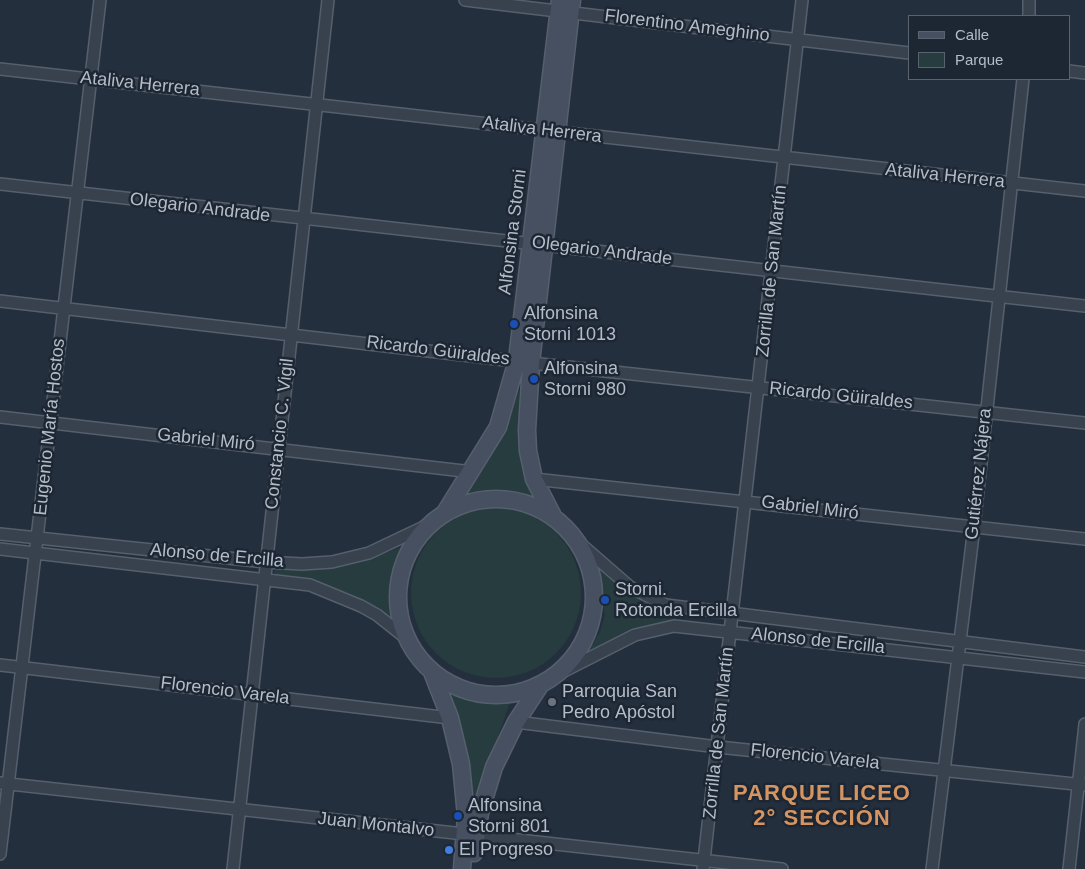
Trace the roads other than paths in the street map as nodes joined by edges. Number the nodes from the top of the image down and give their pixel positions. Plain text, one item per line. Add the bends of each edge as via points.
1 (100, 0) edge
2 (328, 0) edge
3 (465, 0) edge
4 (802, 0) edge
5 (1029, 0) edge
6 (565, 6) edge
7 (1029, 15) edge
8 (797, 40) junction
9 (908, 53) edge
10 (0, 69) edge
11 (1070, 71) edge
12 (1085, 73) edge
13 (91, 78) junction
14 (1023, 80) edge
15 (316, 104) junction
16 (551, 131) junction
17 (785, 157) junction
18 (1012, 183) junction
19 (0, 184) edge
20 (1085, 191) edge
21 (76, 193) junction
22 (304, 220) junction
23 (538, 243) junction
24 (772, 270) junction
25 (998, 297) junction
26 (0, 301) edge
27 (1085, 306) edge
28 (63, 308) junction
29 (290, 333) junction
30 (524, 361) junction
31 (760, 387) junction
32 (986, 412) junction
33 (0, 417) edge
34 (50, 423) junction
35 (1085, 423) edge
36 (278, 448) junction
37 (472, 472) junction
38 (534, 479) junction
39 (746, 501) junction
40 (446, 511) junction
41 (553, 516) junction
42 (428, 525) junction
43 (974, 527) junction
44 (0, 534) edge
45 (37, 538) junction
46 (1085, 539) edge
47 (576, 540) junction
48 (0, 549) edge
49 (36, 553) junction
50 (266, 562) junction
51 (265, 580) junction
52 (733, 614) junction
53 (731, 631) junction
54 (406, 638) junction
55 (959, 642) junction
56 (957, 656) junction
57 (1085, 657) edge
58 (0, 665) edge
59 (22, 667) junction
60 (432, 672) junction
61 (560, 672) junction
62 (1085, 672) edge
63 (539, 687) junction
64 (253, 694) junction
65 (450, 718) junction
66 (516, 722) junction
67 (1085, 724) edge
68 (718, 747) junction
69 (943, 770) junction
70 (4, 784) edge
71 (1082, 784) edge
72 (239, 810) junction
73 (471, 836) junction
74 (0, 854) edge
75 (704, 865) edge
76 (233, 869) edge
77 (462, 869) edge
78 (473, 869) edge
79 (782, 869) edge
80 (932, 869) edge
81 (1069, 869) edge

1 - 13 street, Eugenio María Hostos
2 - 15 street, Constancio C. Vigil
3 - 6 street, Florentino Ameghino
4 - 8 street, Zorrilla de San Martín
5 - 7 street
6 - 8 street, Florentino Ameghino
6 - 16 street, Alfonsina Storni
8 - 9 street, Florentino Ameghino
8 - 17 street, Zorrilla de San Martín
10 - 13 street, Ataliva Herrera
11 - 12 street
13 - 15 street, Ataliva Herrera
13 - 21 street, Eugenio María Hostos
14 - 18 street, Gutiérrez Nájera
15 - 16 street, Ataliva Herrera
15 - 22 street, Constancio C. Vigil
16 - 17 street, Ataliva Herrera
16 - 23 street, Alfonsina Storni
17 - 18 street, Ataliva Herrera
17 - 24 street, Zorrilla de San Martín
18 - 20 street, Ataliva Herrera
18 - 25 street, Gutiérrez Nájera
19 - 21 street, Olegario Andrade
21 - 22 street, Olegario Andrade
21 - 28 street, Eugenio María Hostos
22 - 23 street, Olegario Andrade
22 - 29 street, Constancio C. Vigil
23 - 24 street, Olegario Andrade
23 - 30 street, Alfonsina Storni
24 - 25 street, Olegario Andrade
24 - 31 street, Zorrilla de San Martín
25 - 27 street, Olegario Andrade
25 - 32 street, Gutiérrez Nájera
26 - 28 street, Ricardo Güiraldes
28 - 29 street, Ricardo Güiraldes
28 - 34 street, Eugenio María Hostos
29 - 30 street, Ricardo Güiraldes
29 - 36 street, Constancio C. Vigil
30 - 31 street, Ricardo Güiraldes
30 - 37 street, Alfonsina Storni via 498,427
30 - 38 street, Alfonsina Storni via 528,451
31 - 32 street, Ricardo Güiraldes
31 - 39 street, Zorrilla de San Martín
32 - 35 street, Ricardo Güiraldes
32 - 43 street, Gutiérrez Nájera
33 - 34 street, Gabriel Miró
34 - 36 street, Gabriel Miró
34 - 45 street, Eugenio María Hostos
36 - 37 street, Gabriel Miró
36 - 50 street, Constancio C. Vigil
37 - 40 street, Alfonsina Storni
38 - 39 street, Gabriel Miró
38 - 41 street, Alfonsina Storni
39 - 43 street, Gabriel Miró
39 - 52 street, Zorrilla de San Martín
40 - 41 street via 467,502 489,498 533,506
40 - 42 street
41 - 47 street
42 - 50 street, Alonso de Ercilla via 385,547 354,558 302,564
42 - 54 street via 409,549 399,578 398,608
43 - 46 street, Gabriel Miró
43 - 55 street, Gutiérrez Nájera
44 - 45 street, Alonso de Ercilla
45 - 49 street, Eugenio María Hostos
45 - 50 street, Alonso de Ercilla
47 - 52 street, Alonso de Ercilla via 630,587 647,597 674,607
47 - 61 street via 588,561 594,609 588,633 576,655
48 - 49 street, Alonso de Ercilla
49 - 51 street, Alonso de Ercilla
49 - 59 street, Eugenio María Hostos
50 - 51 street, Constancio C. Vigil
51 - 54 street, Alonso de Ercilla via 310,585 346,598 377,615
51 - 64 street, Constancio C. Vigil
52 - 53 street, Zorrilla de San Martín
52 - 55 street, Alonso de Ercilla
53 - 56 street, Alonso de Ercilla
53 - 61 street, Alonso de Ercilla via 674,626 650,630 620,641
53 - 68 street, Zorrilla de San Martín
54 - 60 street via 417,657
55 - 56 street, Gutiérrez Nájera
55 - 57 street, Alonso de Ercilla
56 - 62 street, Alonso de Ercilla
56 - 69 street, Gutiérrez Nájera
58 - 59 street, Florencio Varela
59 - 64 street, Florencio Varela
59 - 70 street, Eugenio María Hostos
60 - 63 street via 454,687 478,694 504,696
60 - 65 street
61 - 63 street
63 - 66 street
64 - 65 street, Florencio Varela
64 - 72 street, Constancio C. Vigil
65 - 73 street via 461,764
66 - 68 street, Florencio Varela
66 - 73 street via 494,767
67 - 71 street
68 - 69 street, Florencio Varela
68 - 75 street, Zorrilla de San Martín
69 - 71 street, Florencio Varela
69 - 80 street, Gutiérrez Nájera
70 - 72 street, Juan Montalvo
70 - 74 street, Eugenio María Hostos
71 - 81 street
72 - 73 street, Juan Montalvo
72 - 76 street, Constancio C. Vigil
73 - 75 street, Juan Montalvo
73 - 77 street
73 - 78 street
75 - 79 street, Juan Montalvo

